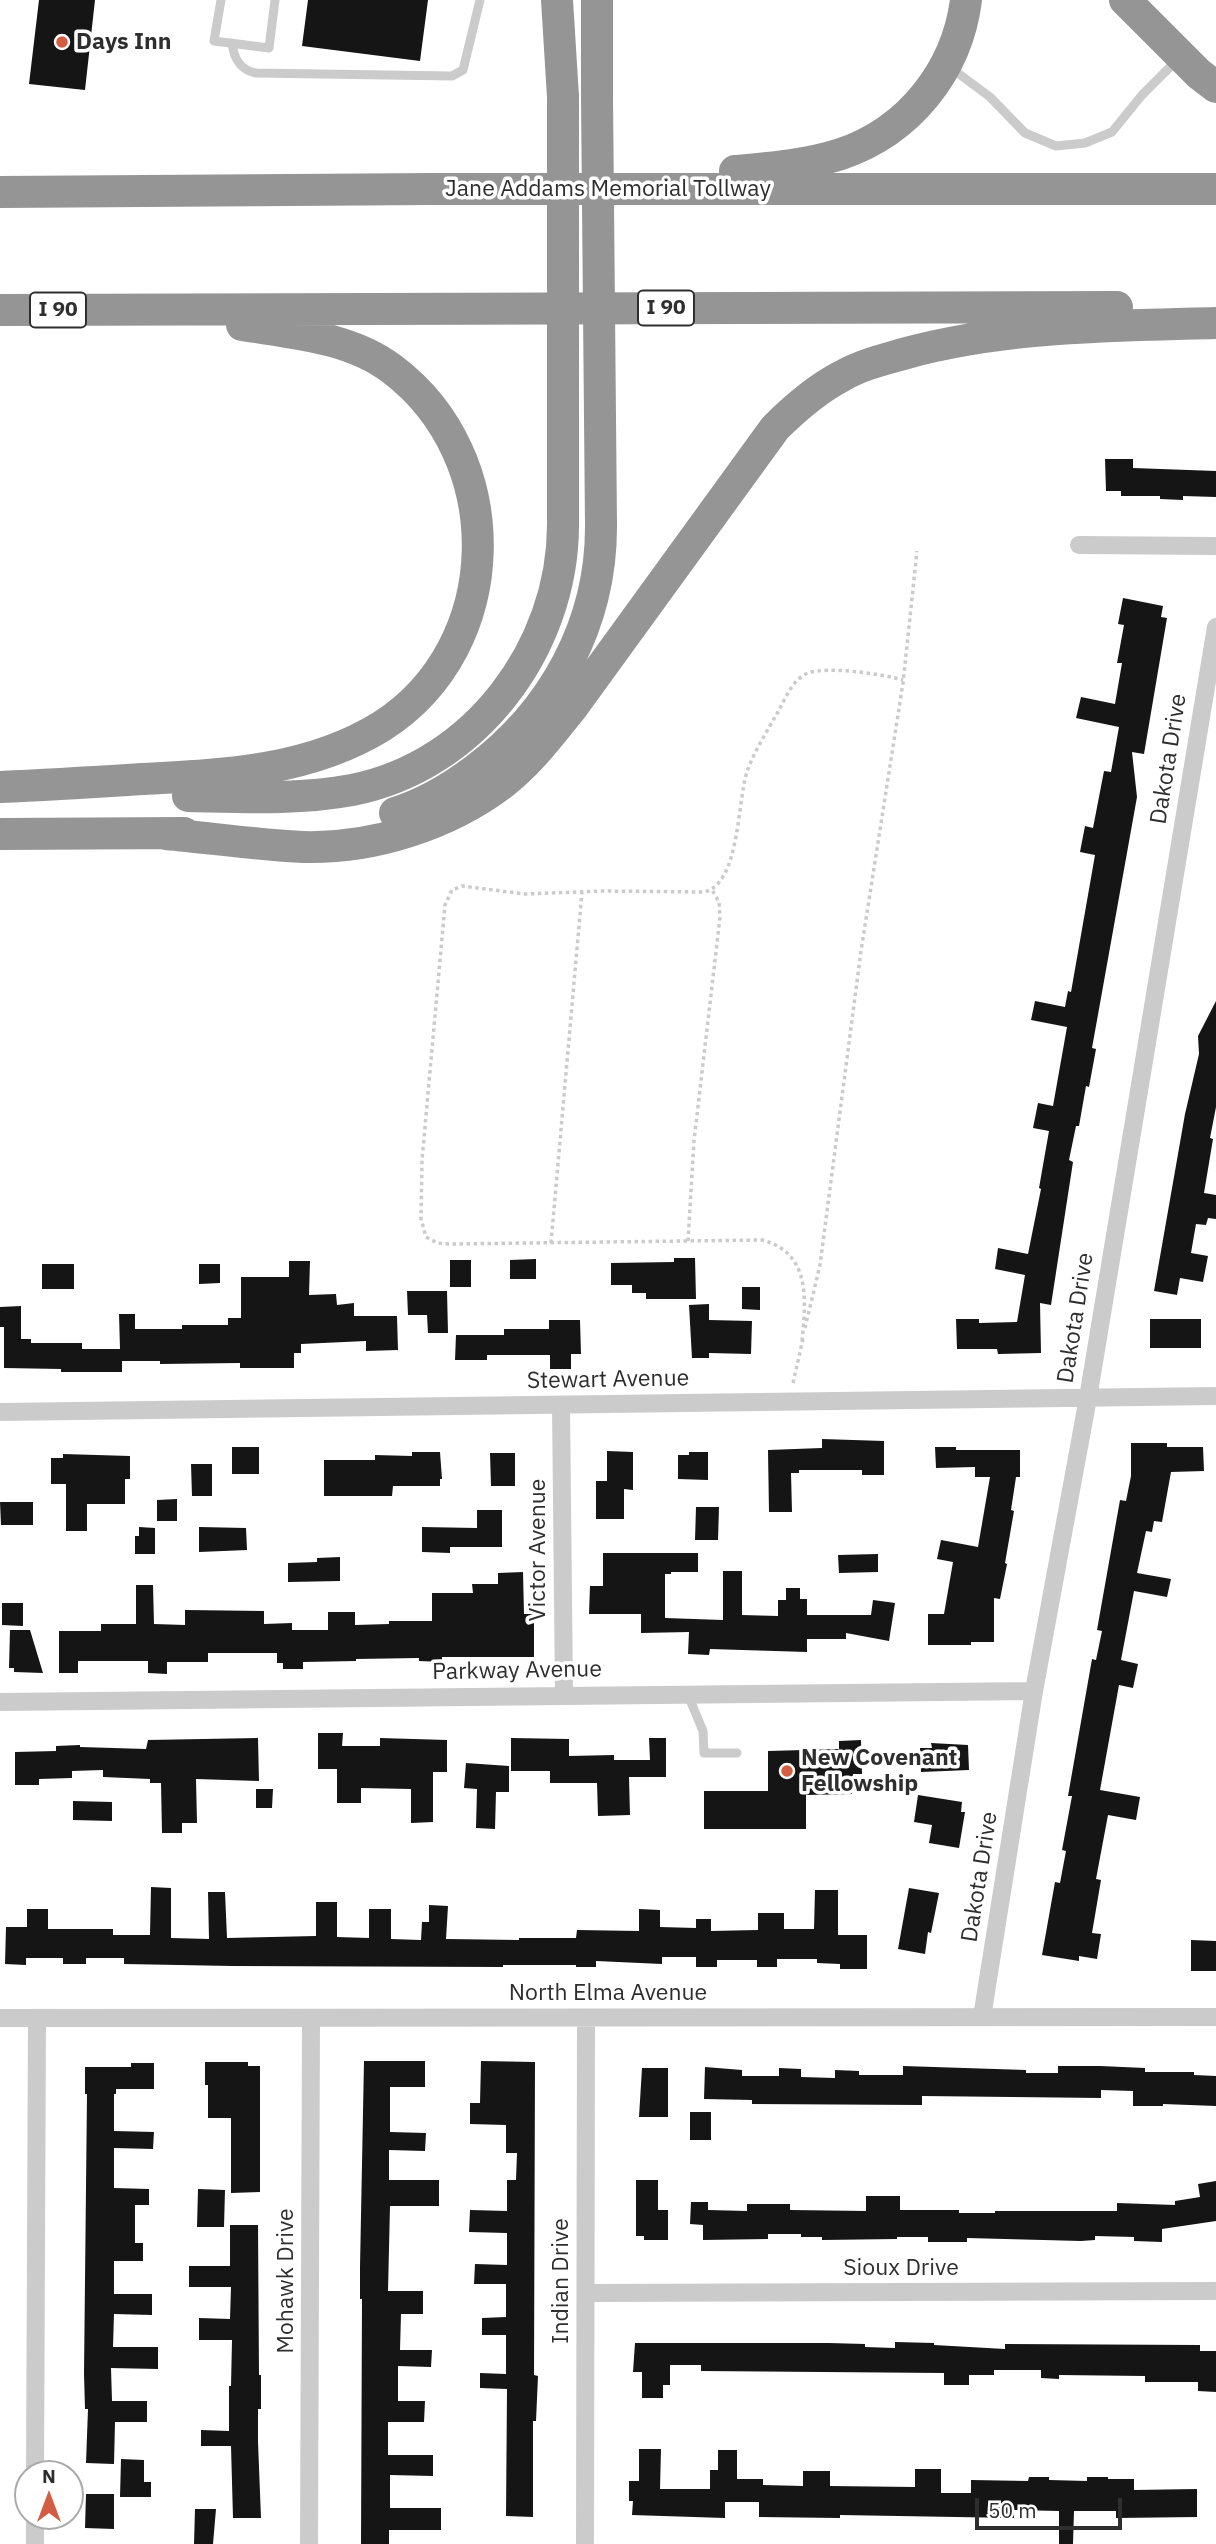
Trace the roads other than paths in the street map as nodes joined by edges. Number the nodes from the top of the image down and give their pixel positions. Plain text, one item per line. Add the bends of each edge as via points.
1 (220, 0) edge
2 (275, 0) edge
3 (480, 0) edge
4 (557, 0) edge
5 (597, 0) edge
6 (965, 0) edge
7 (1125, 0) edge
8 (232, 43) junction
9 (1181, 56) junction
10 (947, 64) junction
11 (1216, 87) edge
12 (433, 189) junction
13 (1216, 190) edge
14 (0, 192) edge
15 (1216, 307) edge
16 (0, 310) edge
17 (115, 310) junction
18 (1216, 323) edge
19 (1079, 545) dead end
20 (1216, 546) edge
21 (1216, 627) edge
22 (0, 787) edge
23 (0, 794) edge
24 (0, 834) edge
25 (166, 834) junction
26 (1216, 1396) edge
27 (1088, 1398) junction
28 (561, 1405) junction
29 (0, 1412) edge
30 (1034, 1691) junction
31 (564, 1695) junction
32 (688, 1695) junction
33 (0, 1702) edge
34 (737, 1754) dead end
35 (982, 2017) junction
36 (1216, 2017) edge
37 (0, 2018) edge
38 (37, 2018) junction
39 (311, 2018) junction
40 (586, 2018) junction
41 (1216, 2291) edge
42 (586, 2293) junction
43 (35, 2460) edge
44 (309, 2544) edge
45 (585, 2544) edge

1 - 8 lane via 214,41
2 - 8 lane via 269,48
3 - 8 lane via 463,70 452,75 256,73 238,62
4 - 23 highway, bridge via 563,97 561,564 550,611 519,675 465,736 400,775 352,790 172,796
5 - 25 highway, bridge via 600,560 587,619 569,662 522,730 498,753 462,780 404,810 339,826
6 - 10 highway
7 - 9 highway
9 - 10 lane via 1112,132 1086,143 1056,146 1025,132
9 - 11 highway
10 - 12 highway via 931,89 894,127 869,143 816,161 716,173
12 - 13 highway, Jane Addams Memorial Tollway
12 - 14 highway, Jane Addams Memorial Tollway
15 - 17 highway, I 90
16 - 17 highway, I 90
17 - 22 highway via 314,337 363,351 390,368 410,384 440,422 470,484 479,553 475,584 467,615 443,665 403,711 360,738 299,761 221,775
18 - 25 highway via 1000,335 920,349 844,375 795,408 775,428 571,709 503,783 424,825 347,844 305,847
19 - 20 street
21 - 27 street, Dakota Drive
24 - 25 highway
26 - 27 street, Stewart Avenue
27 - 28 street, Stewart Avenue
27 - 30 street, Dakota Drive
28 - 29 street, Stewart Avenue
28 - 31 street, Victor Avenue
30 - 32 street, Parkway Avenue
30 - 35 street, Dakota Drive
31 - 32 street, Parkway Avenue
31 - 33 street, Parkway Avenue
32 - 34 lane via 703,1731 704,1753
35 - 36 street, North Elma Avenue
35 - 40 street, North Elma Avenue
37 - 38 street, North Elma Avenue
38 - 39 street, North Elma Avenue
38 - 43 street
39 - 40 street, North Elma Avenue
39 - 44 street, Mohawk Drive
40 - 42 street, Indian Drive
41 - 42 street, Sioux Drive
42 - 45 street, Indian Drive

